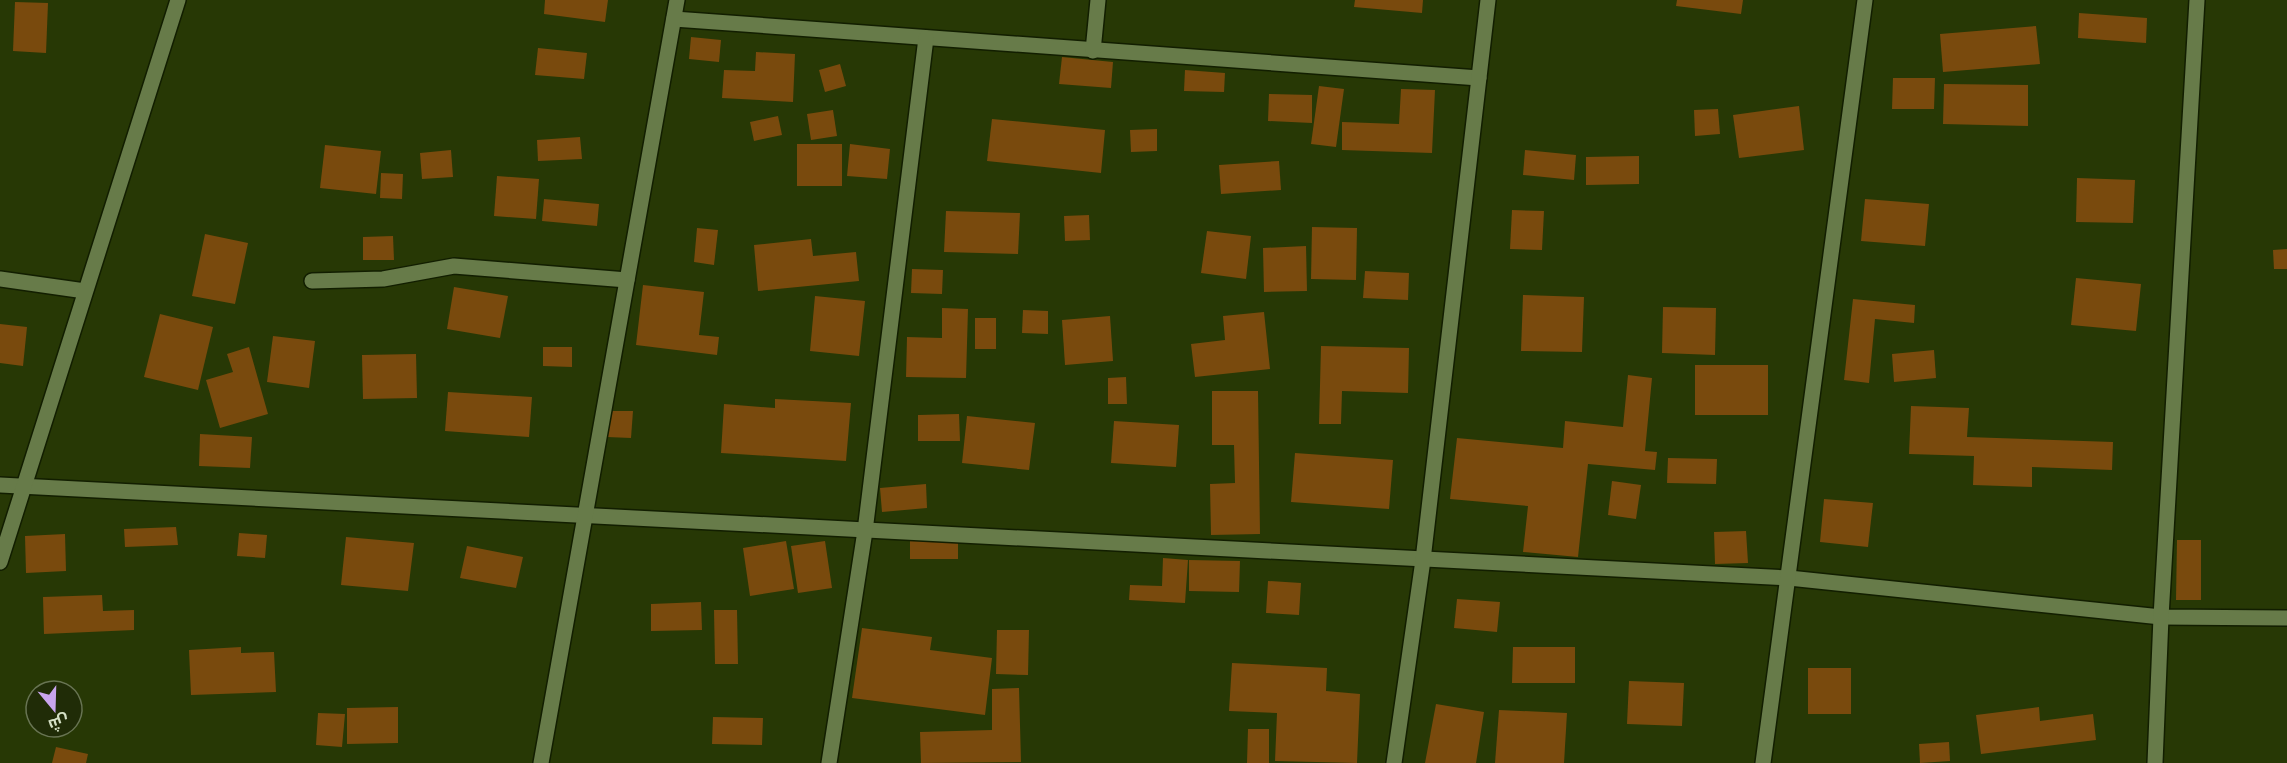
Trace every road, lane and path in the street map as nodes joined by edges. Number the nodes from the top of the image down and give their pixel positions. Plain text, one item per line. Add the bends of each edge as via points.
1 (178, 0) edge
2 (677, 0) edge
3 (1098, 0) edge
4 (1488, 0) edge
5 (1865, 0) edge
6 (2197, 0) edge
7 (674, 19) junction
8 (926, 38) junction
9 (1093, 51) junction
10 (1479, 78) junction
11 (0, 279) edge
12 (627, 280) junction
13 (312, 281) dead end
14 (85, 291) junction
15 (0, 485) edge
16 (23, 485) junction
17 (586, 516) junction
18 (865, 531) junction
19 (1423, 560) junction
20 (0, 562) edge
21 (1789, 578) junction
22 (2160, 617) junction
23 (2287, 618) edge
24 (541, 763) edge
25 (830, 763) edge
26 (1394, 763) edge
27 (1763, 763) edge
28 (2155, 763) edge

1 - 14 street
2 - 7 street
3 - 9 street
4 - 10 street
5 - 21 street
6 - 22 street
7 - 8 street
7 - 12 street
8 - 9 street
8 - 18 street
9 - 10 street
10 - 19 street
11 - 14 street
12 - 13 street via 454,266 383,279
12 - 17 street
14 - 16 street
15 - 16 street
16 - 17 street
16 - 20 street
17 - 18 street
17 - 24 street
18 - 19 street
18 - 25 street
19 - 21 street
19 - 26 street
21 - 22 street
21 - 27 street
22 - 23 street
22 - 28 street

